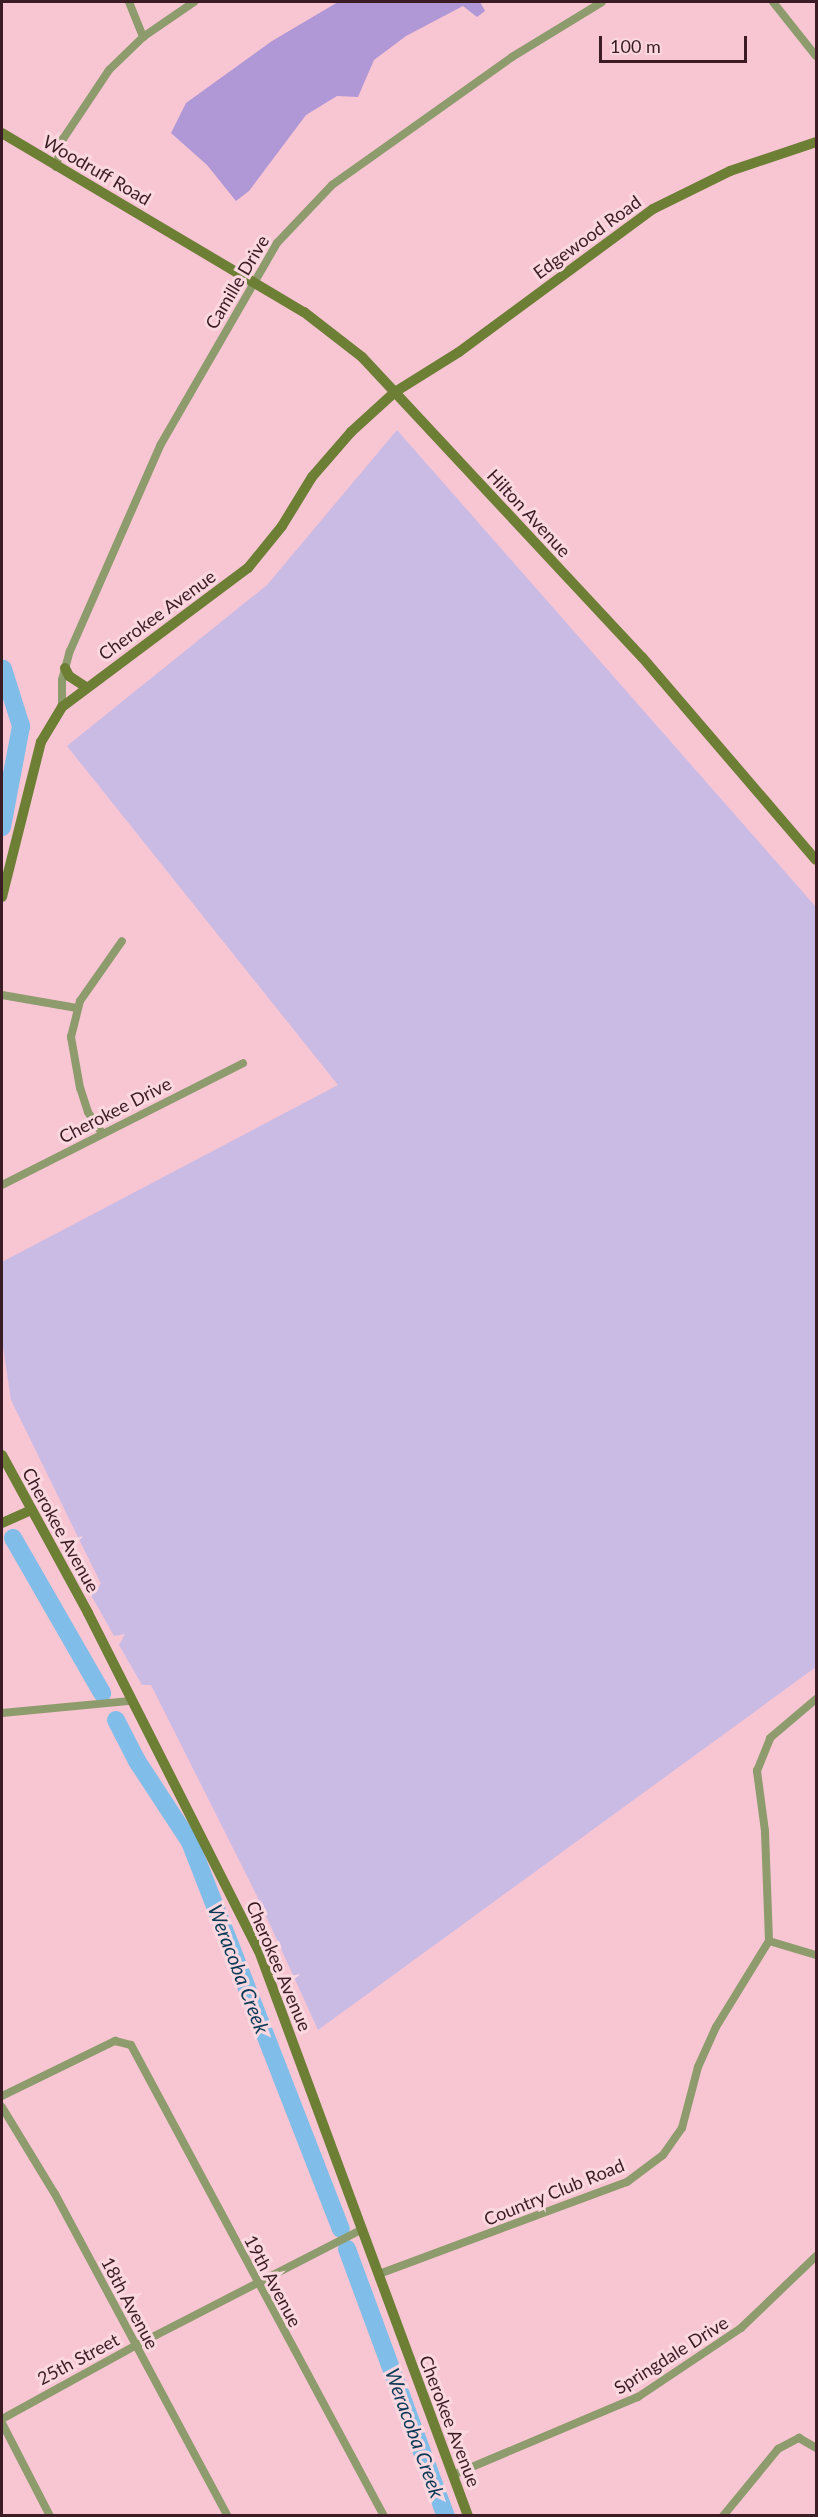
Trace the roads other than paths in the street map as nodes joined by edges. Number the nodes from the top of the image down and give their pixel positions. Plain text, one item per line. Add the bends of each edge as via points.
1 (129, 2) edge
2 (194, 2) edge
3 (602, 2) edge
4 (773, 2) edge
5 (143, 37) junction
6 (816, 56) edge
7 (2, 133) edge
8 (816, 142) edge
9 (56, 167) junction
10 (176, 235) joint
11 (254, 281) junction
12 (395, 392) junction
13 (65, 668) junction
14 (86, 687) junction
15 (62, 707) junction
16 (816, 861) edge
17 (2, 897) edge
18 (122, 941) dead end
19 (2, 996) edge
20 (77, 1008) junction
21 (243, 1063) dead end
22 (102, 1133) junction
23 (2, 1185) edge
24 (2, 1455) edge
25 (31, 1510) junction
26 (2, 1523) edge
27 (816, 1699) edge
28 (130, 1701) junction
29 (2, 1713) edge
30 (769, 1941) junction
31 (816, 1955) edge
32 (2, 2096) edge
33 (2, 2108) edge
34 (363, 2229) junction
35 (816, 2256) edge
36 (379, 2274) junction
37 (256, 2284) junction
38 (135, 2346) junction
39 (2, 2421) edge
40 (816, 2448) edge
41 (453, 2475) junction
42 (50, 2516) edge
43 (228, 2516) edge
44 (384, 2516) edge
45 (468, 2516) edge
46 (723, 2516) edge

1 - 5 street
2 - 5 street
3 - 11 street, Camille Drive via 512,57 332,184 277,243
4 - 6 street
5 - 9 street via 88,97 63,139
7 - 9 street, Woodruff Road
8 - 12 street, Edgewood Road via 730,171 653,208 459,352
9 - 10 street, Woodruff Road
10 - 11 street, Hilton Avenue
11 - 12 street, Hilton Avenue via 337,336
11 - 13 street, Camille Drive via 161,444
12 - 14 street, Cherokee Avenue via 351,432 312,477 282,526 248,568
12 - 16 street, Hilton Avenue via 642,657
13 - 14 street via 69,676
13 - 15 street, Camille Drive
14 - 15 street, Cherokee Avenue
15 - 17 street, Cherokee Avenue via 41,742
18 - 20 street
19 - 20 street
20 - 22 street via 71,1053 88,1112
21 - 22 street, Cherokee Drive
22 - 23 street, Cherokee Drive
24 - 25 street, Cherokee Avenue
25 - 26 street
25 - 28 street, Cherokee Avenue via 88,1613
27 - 30 street via 770,1738 757,1771 765,1831
28 - 29 street
28 - 34 street, Cherokee Avenue via 259,1951
30 - 31 street
30 - 36 street, Country Club Road via 716,2027 698,2067 682,2128 646,2169 627,2182 584,2200
32 - 37 street, 19th Avenue via 115,2041 131,2046
33 - 38 street, 18th Avenue via 55,2194
34 - 36 street, Cherokee Avenue
34 - 37 street, 25th Street
35 - 41 street, Springdale Drive via 741,2328 638,2397
36 - 41 street, Cherokee Avenue
37 - 38 street, 25th Street
37 - 44 street, 19th Avenue
38 - 39 street, 25th Street
38 - 43 street, 18th Avenue
39 - 42 street
40 - 46 street via 799,2438 778,2449
41 - 45 street, Cherokee Avenue

